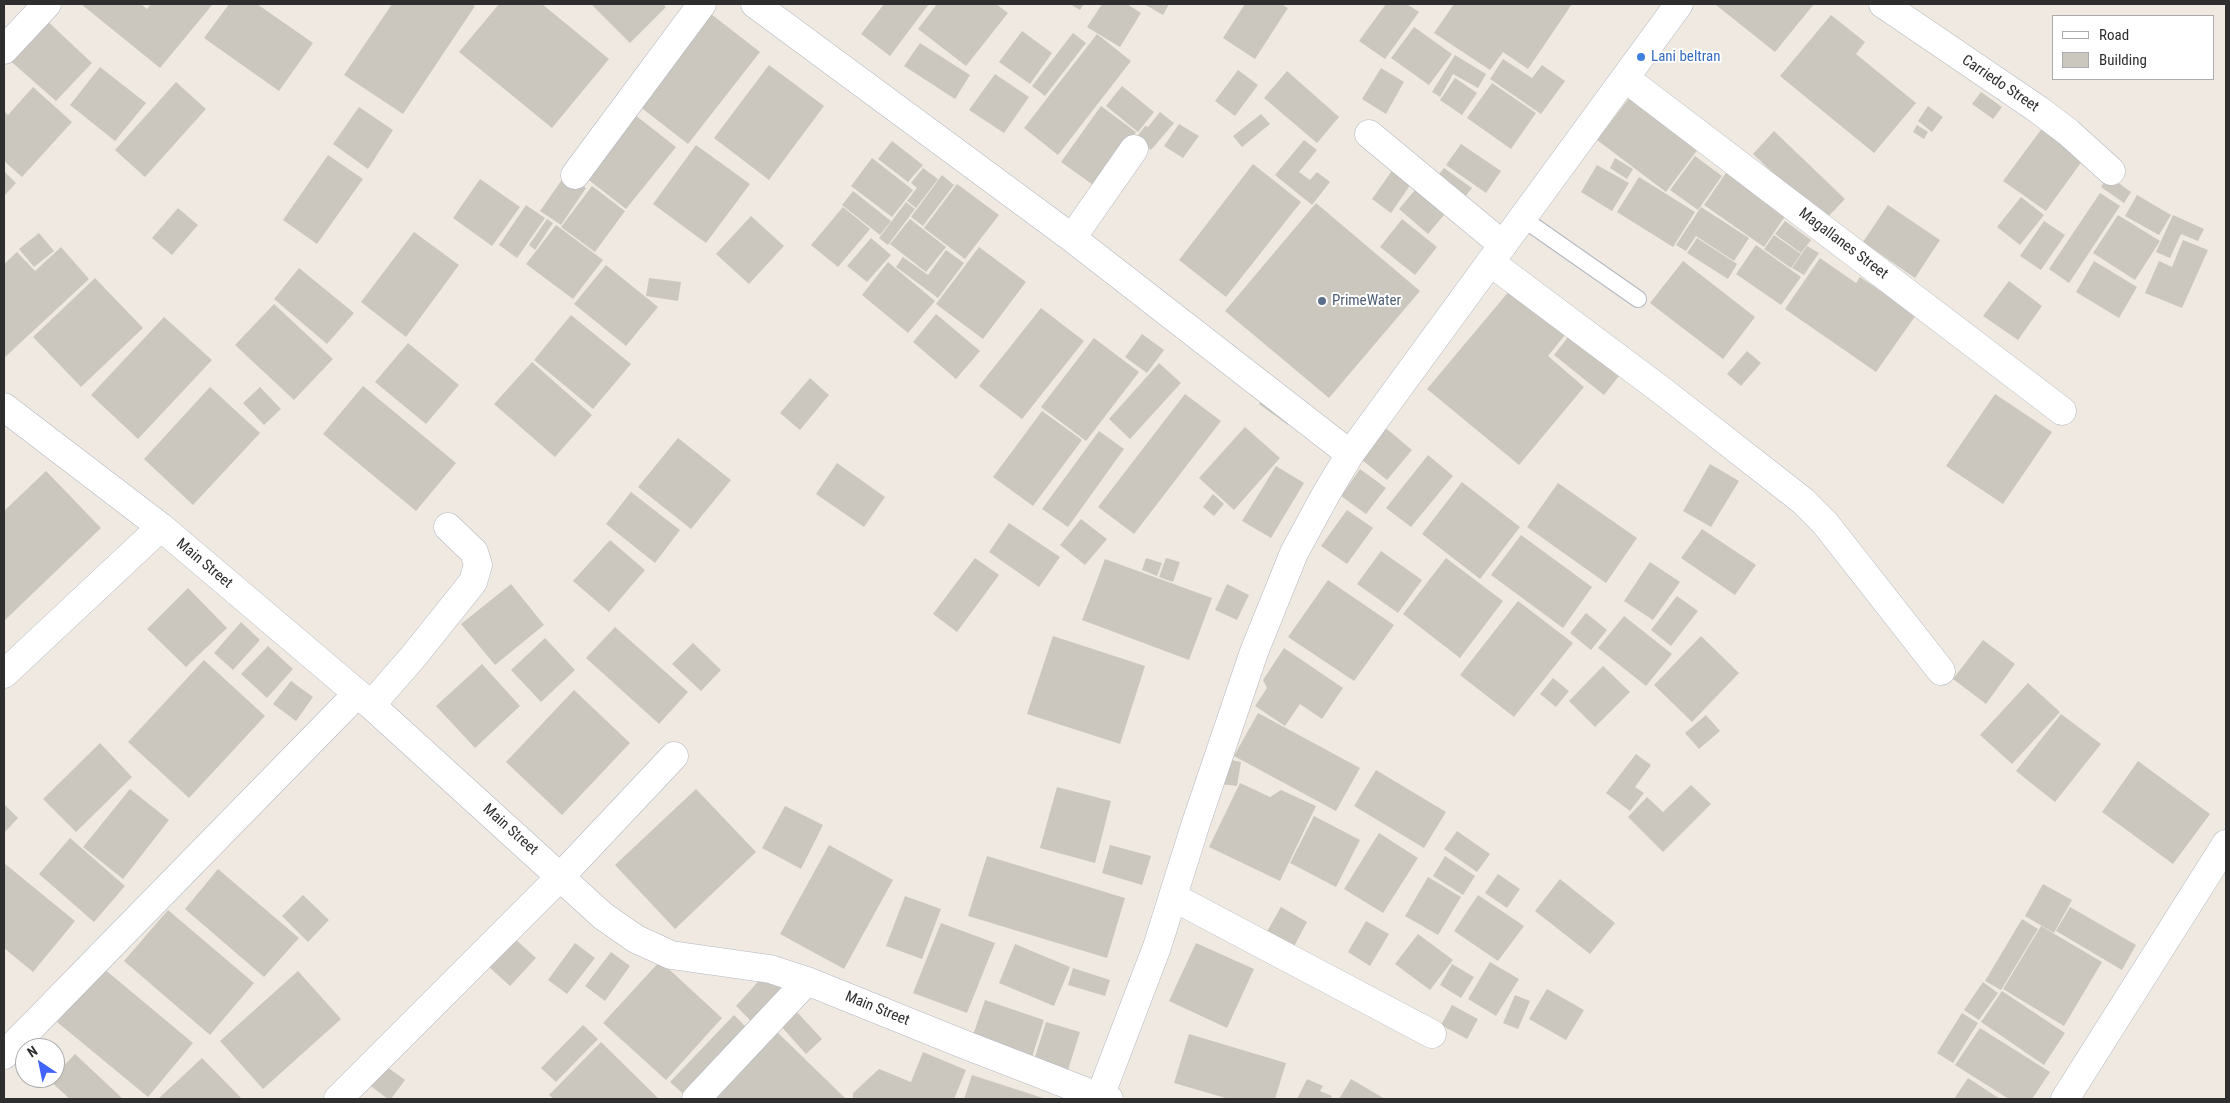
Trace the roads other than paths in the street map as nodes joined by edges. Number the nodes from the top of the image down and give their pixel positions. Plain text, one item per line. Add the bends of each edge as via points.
1 (47, 4) edge
2 (702, 4) edge
3 (755, 4) edge
4 (1679, 4) edge
5 (1884, 4) edge
6 (4, 50) edge
7 (1625, 78) junction
8 (1369, 134) dead end
9 (1134, 149) dead end
10 (2111, 171) dead end
11 (575, 175) dead end
12 (1522, 218) junction
13 (1072, 238) junction
14 (1497, 254) junction
15 (1638, 299) dead end
16 (4, 406) edge
17 (2062, 411) dead end
18 (1350, 454) junction
19 (161, 527) junction
20 (448, 527) dead end
21 (1941, 671) dead end
22 (4, 674) edge
23 (364, 699) junction
24 (674, 756) dead end
25 (2226, 844) edge
26 (561, 876) junction
27 (1173, 897) junction
28 (807, 981) junction
29 (1432, 1034) dead end
30 (4, 1055) edge
31 (338, 1099) edge
32 (696, 1099) edge
33 (1103, 1099) edge
34 (2065, 1099) edge

1 - 6 street
2 - 11 street
3 - 13 street
4 - 7 street
5 - 10 street, Carriedo Street via 2039,110
7 - 12 street
7 - 17 street, Magallanes Street
8 - 14 street
9 - 13 street
12 - 14 street
12 - 15 lane
13 - 18 street
14 - 18 street
14 - 21 street via 1802,501 1825,523
16 - 19 street, Main Street
18 - 27 street via 1294,552 1275,597
19 - 22 street
19 - 23 street, Main Street
20 - 23 street via 474,552 478,564 473,582 413,657
23 - 26 street, Main Street
23 - 30 street
24 - 26 street
25 - 34 street
26 - 28 street, Main Street via 603,916 636,939 671,954 770,969
26 - 31 street
27 - 29 street
27 - 33 street
28 - 32 street
28 - 33 street, Main Street

